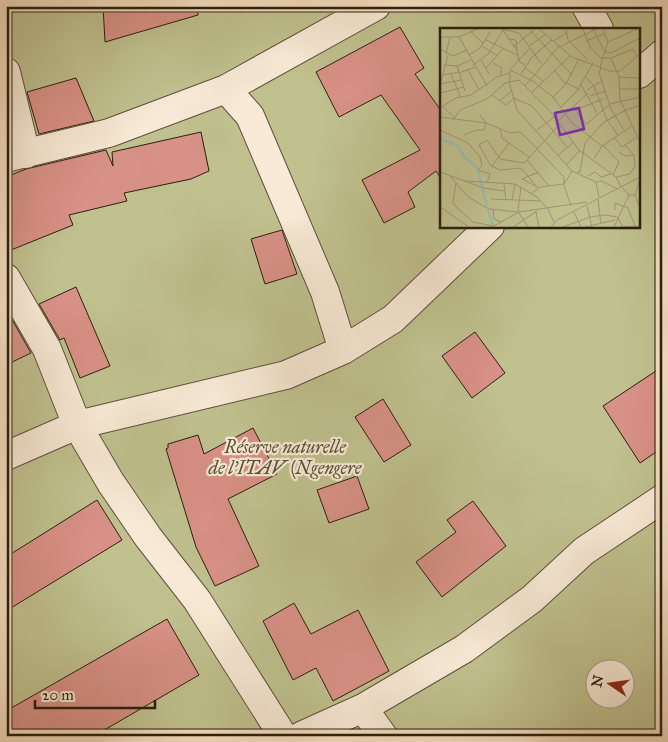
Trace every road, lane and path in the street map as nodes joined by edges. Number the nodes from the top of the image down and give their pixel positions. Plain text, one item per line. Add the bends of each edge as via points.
1 (376, 6) edge
2 (586, 6) edge
3 (598, 28) edge
4 (662, 54) edge
5 (6, 72) edge
6 (640, 73) edge
7 (226, 89) junction
8 (16, 156) edge
9 (488, 228) edge
10 (6, 278) edge
11 (343, 350) junction
12 (77, 425) junction
13 (6, 456) edge
14 (662, 499) edge
15 (363, 708) junction
16 (283, 736) edge
17 (301, 736) edge
18 (383, 736) edge

1 - 7 street
2 - 3 street
4 - 6 street
5 - 8 street
7 - 8 street via 109,133
7 - 11 street via 250,116 325,292
9 - 11 street via 393,319
10 - 12 street via 47,349
11 - 12 street via 286,376
12 - 13 street
12 - 16 street via 111,483 197,600
14 - 15 street via 584,551 532,599 464,648
15 - 17 street
15 - 18 street

